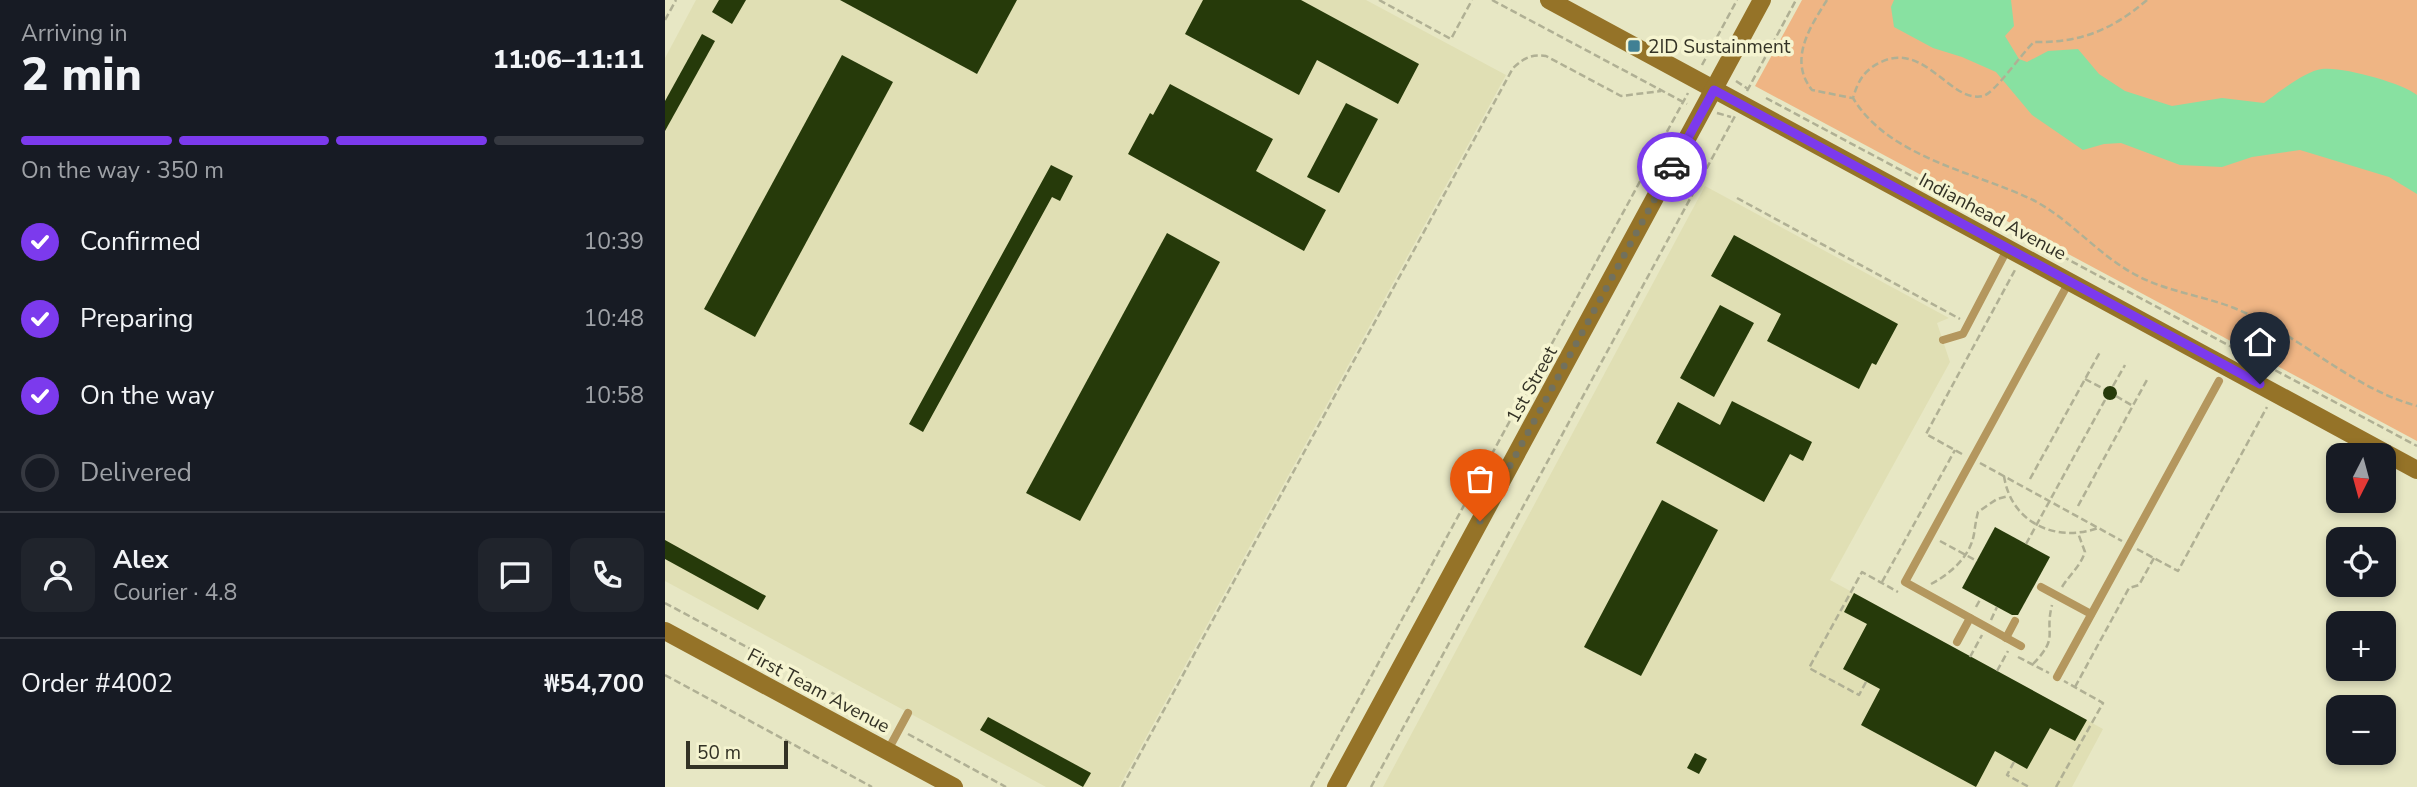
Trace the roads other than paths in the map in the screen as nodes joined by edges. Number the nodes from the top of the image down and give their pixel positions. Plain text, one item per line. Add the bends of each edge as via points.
1 (1549, 0) edge
2 (1762, 0) edge
3 (1714, 90) junction
4 (2008, 248) junction
5 (2069, 282) junction
6 (1943, 340) dead end
7 (2219, 381) dead end
8 (2417, 470) edge
9 (2041, 587) dead end
10 (2091, 614) junction
11 (1970, 618) junction
12 (2015, 621) dead end
13 (665, 631) edge
14 (2006, 638) junction
15 (1957, 642) dead end
16 (2021, 646) dead end
17 (2057, 677) road end
18 (908, 713) dead end
19 (887, 751) junction
20 (954, 787) edge
21 (1336, 787) edge

1 - 3 main road, Indianhead Avenue
2 - 3 main road, 1st Street
3 - 4 main road, Indianhead Avenue
3 - 21 main road, 1st Street
4 - 5 main road, Indianhead Avenue
4 - 6 lane via 1963,334
5 - 8 main road, Indianhead Avenue
5 - 11 lane via 1905,582
7 - 10 lane
9 - 10 lane
10 - 17 lane
11 - 14 lane
11 - 15 lane
12 - 14 lane
13 - 19 main road, First Team Avenue
14 - 16 lane
18 - 19 lane
19 - 20 main road, First Team Avenue

